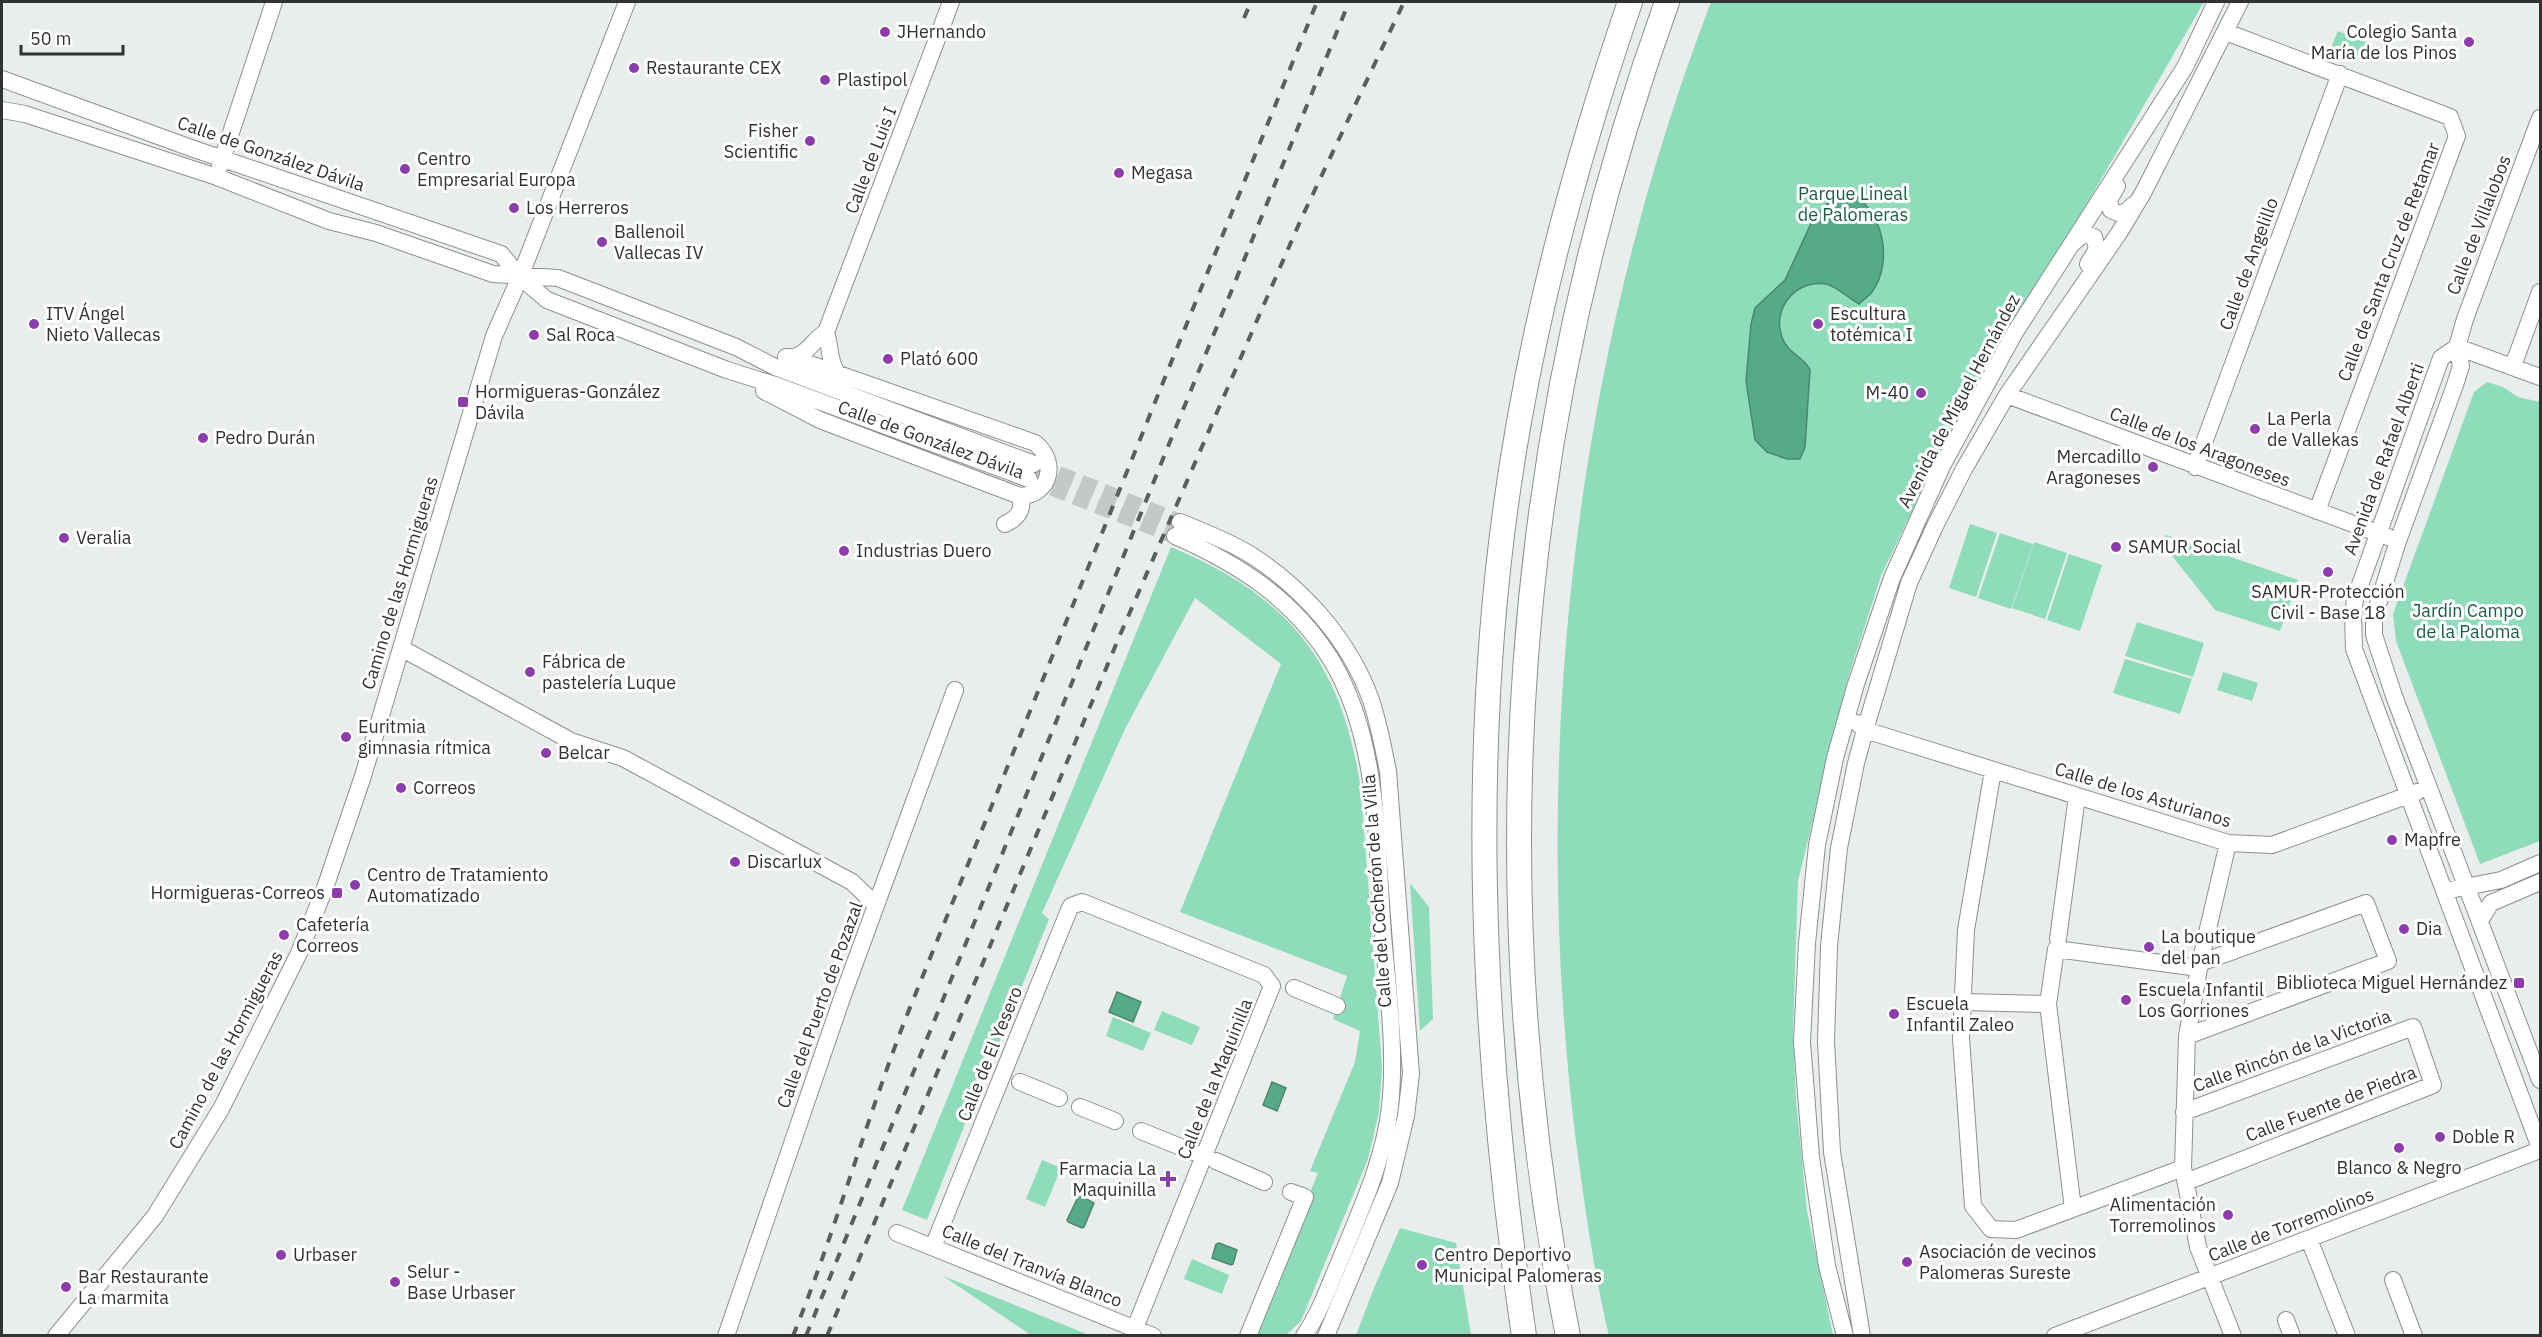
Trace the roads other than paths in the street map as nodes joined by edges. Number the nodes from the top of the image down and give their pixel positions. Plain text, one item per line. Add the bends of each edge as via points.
1 (274, 2) edge
2 (627, 2) edge
3 (951, 2) edge
4 (1630, 2) edge
5 (1667, 2) edge
6 (2216, 2) edge
7 (2240, 2) edge
8 (2226, 32) junction
9 (2340, 74) junction
10 (2, 79) edge
11 (2, 110) edge
12 (2541, 118) edge
13 (2143, 131) junction
14 (223, 158) junction
15 (217, 177) junction
16 (2143, 193) junction
17 (2068, 247) junction
18 (520, 277) junction
19 (2541, 292) edge
20 (2065, 311) junction
21 (826, 332) junction
22 (2457, 347) junction
23 (736, 348) junction
24 (793, 358) junction
25 (2513, 366) junction
26 (727, 370) junction
27 (837, 373) junction
28 (2541, 377) edge
29 (2007, 395) junction
30 (2195, 467) junction
31 (1020, 496) junction
32 (2317, 511) junction
33 (1005, 524) dead end
34 (2379, 534) junction
35 (2398, 541) junction
36 (1892, 578) junction
37 (401, 648) junction
38 (955, 690) dead end
39 (1865, 730) junction
40 (1993, 770) junction
41 (2430, 788) junction
42 (2077, 796) junction
43 (2409, 796) junction
44 (2228, 843) junction
45 (2541, 863) edge
46 (2541, 882) edge
47 (2469, 887) junction
48 (2445, 891) junction
49 (876, 904) junction
50 (1102, 910) joint
51 (2481, 919) junction
52 (2456, 921) junction
53 (2058, 939) dead end
54 (2200, 965) junction
55 (1294, 988) dead end
56 (1963, 1002) junction
57 (2048, 1004) junction
58 (1337, 1006) dead end
59 (2413, 1027) joint
60 (2187, 1035) junction
61 (2541, 1080) edge
62 (1020, 1082) dead end
63 (1059, 1098) dead end
64 (1080, 1107) dead end
65 (2184, 1112) junction
66 (1115, 1121) dead end
67 (1141, 1131) dead end
68 (2541, 1149) edge
69 (1193, 1152) dead end
70 (1216, 1161) dead end
71 (2184, 1175) junction
72 (1264, 1182) dead end
73 (1291, 1191) dead end
74 (2073, 1209) junction
75 (897, 1233) dead end
76 (2309, 1239) junction
77 (933, 1247) junction
78 (2210, 1277) junction
79 (2393, 1280) dead end
80 (1135, 1328) junction
81 (1845, 1332) edge
82 (56, 1335) edge
83 (726, 1335) edge
84 (1153, 1335) edge
85 (1248, 1335) edge
86 (1304, 1335) edge
87 (1326, 1335) edge
88 (1524, 1335) edge
89 (1568, 1335) edge
90 (1862, 1335) edge
91 (2055, 1335) edge
92 (2233, 1335) edge
93 (2347, 1335) edge
94 (2414, 1335) edge

1 - 14 street
2 - 18 street, Camino de las Hormigueras
3 - 21 street, Calle de Luis I
4 - 88 highway via 1594,109 1538,320 1517,435 1491,641 1483,838 1486,935 1503,1170
5 - 89 highway via 1622,136 1574,322 1552,433 1527,628 1518,806 1525,1026 1537,1149
6 - 13 street, Avenida de Miguel Hernández via 2185,67
7 - 8 street, Avenida de Miguel Hernández
8 - 9 street, Calle de Santa Cruz de Retamar
8 - 16 street, Avenida de Miguel Hernández
9 - 30 street, Calle de Angelillo
9 - 32 street, Calle de Santa Cruz de Retamar via 2450,117 2457,136
10 - 14 street, Calle de González Dávila
11 - 15 street, Calle de González Dávila via 25,114
12 - 22 street, Calle de Villalobos
13 - 16 street, Avenida de Miguel Hernández via 2109,206 2123,216
13 - 17 street, Avenida de Miguel Hernández
14 - 15 street
14 - 18 street, Calle de González Dávila via 501,254
15 - 18 street, Calle de González Dávila via 329,221 376,233 493,274
16 - 20 street, Avenida de Miguel Hernández
17 - 20 street, Avenida de Miguel Hernández via 2084,233 2097,244
17 - 36 street, Avenida de Miguel Hernández via 2014,334 1942,466
18 - 23 street, Calle de González Dávila via 558,278
18 - 26 street, Calle de González Dávila via 547,300
18 - 37 street, Camino de las Hormigueras via 494,336
19 - 25 street
20 - 29 street, Avenida de Miguel Hernández
21 - 24 street, Calle de Luis I
21 - 27 street, Calle de Luis I via 828,353
22 - 25 street
22 - 34 street, Avenida de Rafael Alberti via 2441,358
22 - 35 street via 2461,366 2456,385
23 - 24 street
23 - 26 street, Calle de González Dávila via 1032,471
24 - 27 street, Calle de González Dávila
25 - 28 street
26 - 31 street, Calle de González Dávila via 808,415
27 - 31 street, Calle de González Dávila via 1035,443 1047,457 1048,473 1034,494
29 - 30 street, Calle de los Aragoneses
29 - 39 street, Avenida de Miguel Hernández via 1964,469 1910,583
30 - 32 street, Calle de los Aragoneses
31 - 33 street via 1019,515
32 - 34 street, Calle de los Aragoneses
34 - 35 street, Calle de los Aragoneses
34 - 43 street, Avenida de Rafael Alberti via 2355,599 2354,649
35 - 41 street via 2374,617 2374,635
36 - 39 street, Avenida de Miguel Hernández via 1855,720
36 - 81 street, Avenida de Miguel Hernández via 1835,758 1817,845 1807,943 1802,1042 1811,1157 1827,1266
37 - 49 street via 571,741 623,758 852,882
37 - 82 street, Camino de las Hormigueras via 325,888 262,1031 221,1109 155,1216
38 - 49 street, Calle del Puerto de Pozazal
39 - 40 street, Calle de los Asturianos
39 - 90 street, Avenida de Miguel Hernández via 1839,848 1829,946 1827,1041 1832,1152
40 - 42 street, Calle de los Asturianos
40 - 56 street via 1966,930
41 - 43 street
41 - 47 street
42 - 44 street, Calle de los Asturianos
42 - 53 street
43 - 44 street, Calle de los Asturianos via 2272,845
43 - 48 street, Avenida de Rafael Alberti
44 - 54 street
45 - 47 street via 2501,880
46 - 51 street via 2491,903
47 - 48 street
47 - 51 street
48 - 52 street, Avenida de Rafael Alberti
49 - 83 street, Calle del Puerto de Pozazal
50 - 77 street, Calle de El Yesero via 1082,902 1071,906
50 - 80 street, Calle de la Maquinilla via 1264,975 1272,986
51 - 52 street
51 - 61 street
52 - 68 street, Avenida de Rafael Alberti
54 - 57 street via 2056,948
54 - 60 street
54 - 60 street via 2366,903 2388,961
55 - 58 street
56 - 57 street
56 - 74 street via 1961,1038 1972,1206 1991,1228 2016,1230
57 - 74 street
59 - 65 street, Calle Rincón de la Victoria
59 - 71 street, Calle Fuente de Piedra via 2433,1085
60 - 65 street
62 - 63 street
64 - 66 street
65 - 71 street
67 - 69 street, Calle de la Maquinilla
68 - 76 street, Calle de Torremolinos
70 - 72 street
71 - 74 street
71 - 78 street via 2198,1247
73 - 85 street via 1305,1197
75 - 77 street, Calle del Tranvía Blanco
76 - 78 street, Calle de Torremolinos
76 - 93 street
77 - 80 street, Calle del Tranvía Blanco
78 - 91 street, Calle de Torremolinos
78 - 92 street
79 - 94 street
80 - 84 street, Calle del Tranvía Blanco
86 - 87 street, Calle del Cocherón de la Villa via 1326,1293 1371,1183 1390,1109 1391,1039 1369,764 1349,695 1307,626 1274,592 1178,529 1249,554 1276,573 1320,615 1348,654 1370,698 1388,771 1411,1074 1406,1116 1389,1183

